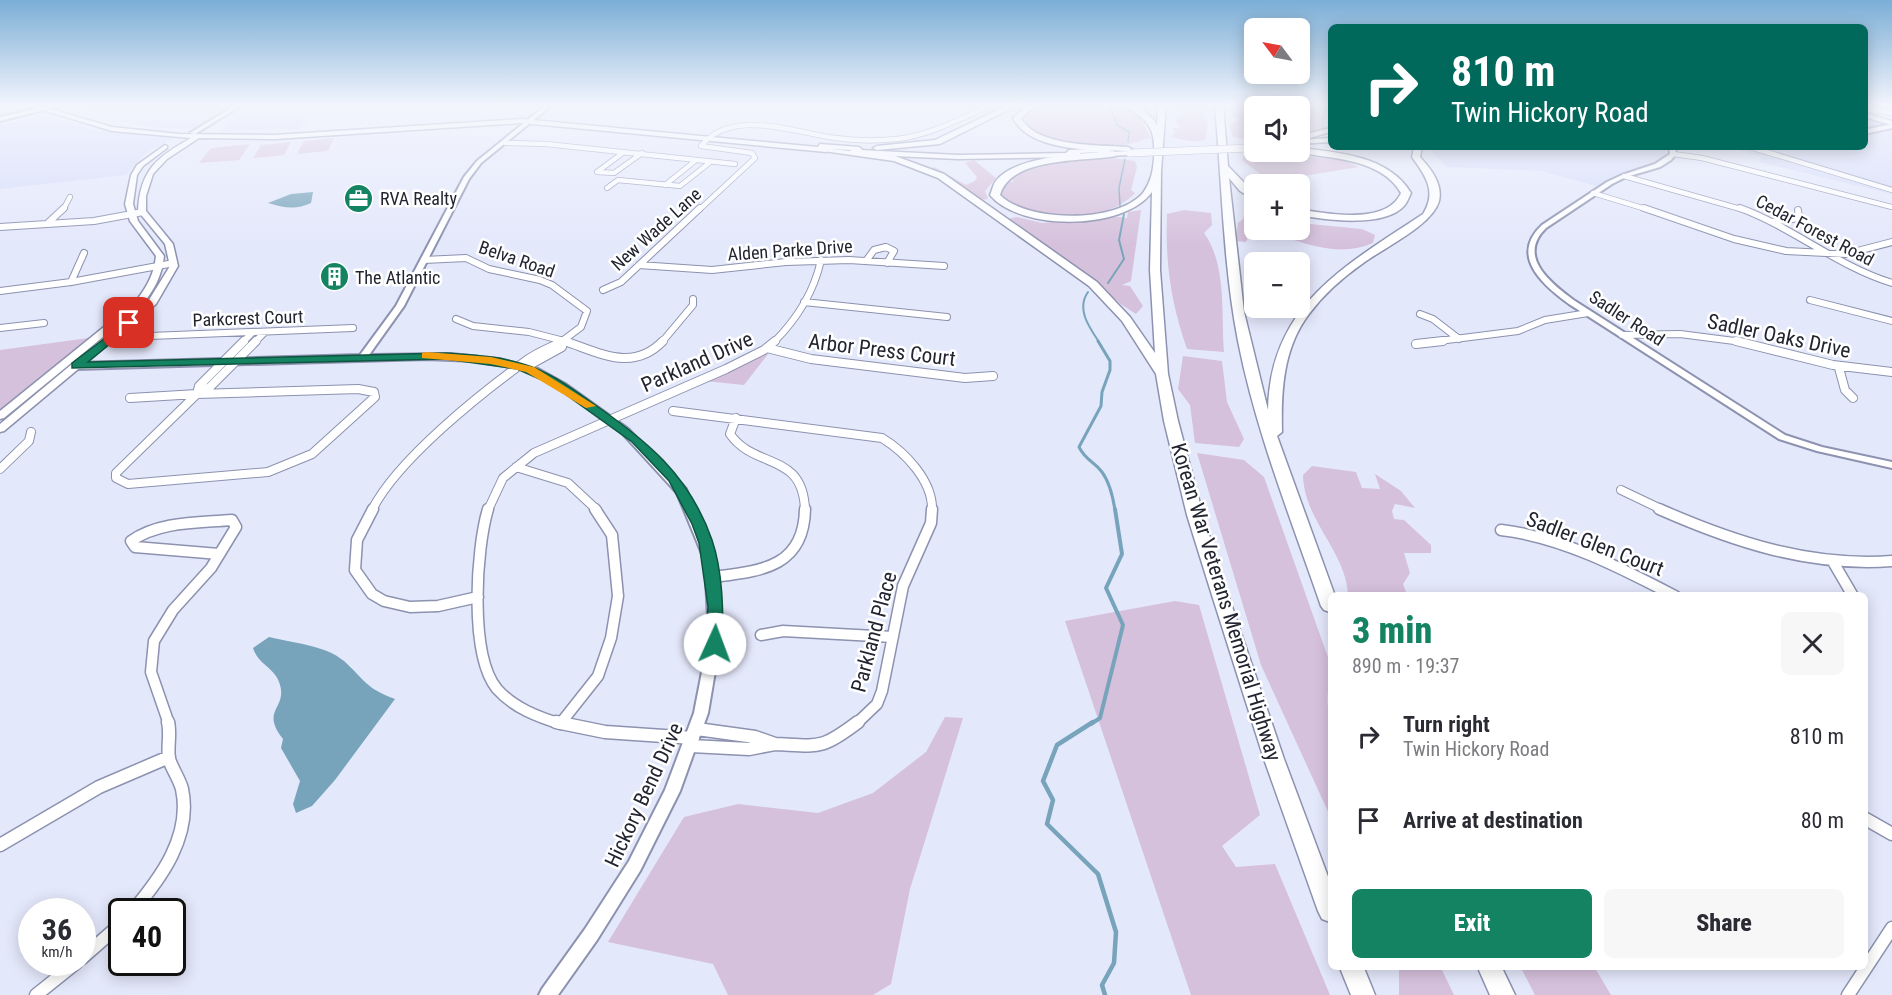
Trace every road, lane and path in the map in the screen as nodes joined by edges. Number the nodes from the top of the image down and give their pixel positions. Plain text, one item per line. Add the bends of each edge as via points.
1 (157, 151) edge
2 (171, 151) edge
3 (175, 151) edge
4 (493, 151) edge
5 (619, 151) edge
6 (744, 151) edge
7 (845, 151) edge
8 (879, 151) edge
9 (931, 151) edge
10 (1095, 151) edge
11 (1127, 151) edge
12 (1158, 151) edge
13 (1223, 151) edge
14 (1324, 151) edge
15 (1417, 151) edge
16 (1671, 151) edge
17 (1677, 151) edge
18 (1765, 151) edge
19 (624, 152) junction
20 (642, 153) junction
21 (167, 154) junction
22 (1113, 154) junction
23 (695, 161) junction
24 (709, 163) junction
25 (735, 164) dead end
26 (1224, 166) junction
27 (1157, 171) junction
28 (1627, 175) junction
29 (665, 184) junction
30 (607, 188) dead end
31 (1696, 189) dead end
32 (1244, 190) edge
33 (1892, 190) edge
34 (1690, 192) junction
35 (1591, 195) junction
36 (70, 197) dead end
37 (1892, 207) edge
38 (1798, 210) dead end
39 (143, 212) junction
40 (1310, 213) edge
41 (130, 214) junction
42 (1771, 222) junction
43 (48, 224) junction
44 (0, 227) edge
45 (1892, 242) edge
46 (84, 253) dead end
47 (1822, 254) junction
48 (424, 260) junction
49 (821, 260) junction
50 (866, 261) junction
51 (887, 262) junction
52 (174, 264) junction
53 (639, 265) junction
54 (944, 266) dead end
55 (160, 267) junction
56 (70, 282) junction
57 (1892, 283) edge
58 (603, 290) dead end
59 (0, 291) edge
60 (693, 299) dead end
61 (1810, 300) dead end
62 (804, 302) junction
63 (1588, 314) junction
64 (1420, 315) dead end
65 (947, 316) dead end
66 (456, 319) dead end
67 (1892, 321) edge
68 (44, 323) dead end
69 (0, 328) edge
70 (353, 328) dead end
71 (106, 331) junction
72 (252, 333) junction
73 (264, 333) junction
74 (144, 334) dead end
75 (1622, 335) junction
76 (1459, 339) junction
77 (563, 341) junction
78 (1416, 344) dead end
79 (767, 348) junction
80 (362, 358) junction
81 (222, 362) junction
82 (234, 362) junction
83 (76, 366) junction
84 (521, 366) junction
85 (1839, 368) junction
86 (1892, 372) edge
87 (1162, 374) junction
88 (993, 376) dead end
89 (197, 394) junction
90 (130, 398) dead end
91 (1853, 398) dead end
92 (673, 411) dead end
93 (736, 418) junction
94 (609, 419) junction
95 (3, 422) edge
96 (30, 432) dead end
97 (1275, 447) junction
98 (1892, 465) edge
99 (516, 466) junction
100 (0, 469) edge
101 (1621, 490) dead end
102 (1501, 530) dead end
103 (219, 554) junction
104 (1832, 561) junction
105 (1892, 561) edge
106 (713, 578) junction
107 (1666, 592) edge
108 (1851, 592) edge
109 (478, 597) junction
110 (1328, 600) edge
111 (761, 635) dead end
112 (893, 638) junction
113 (560, 724) junction
114 (693, 738) junction
115 (775, 744) junction
116 (169, 757) junction
117 (1868, 820) edge
118 (1892, 834) edge
119 (0, 845) edge
120 (143, 898) edge
121 (1328, 906) edge
122 (1892, 928) edge
123 (108, 935) edge
124 (96, 946) edge
125 (1868, 963) edge
126 (1353, 970) edge
127 (1491, 970) edge
128 (1864, 970) edge
129 (60, 976) edge
130 (550, 994) edge
131 (36, 995) edge
132 (1363, 995) edge
133 (1503, 995) edge
134 (1848, 995) edge

1 - 41 main road via 140,165 133,181
2 - 21 main road
3 - 21 main road
4 - 48 street via 466,178
5 - 19 street
6 - 53 street, New Wade Lane via 755,156
7 - 87 highway via 895,159 941,176 1093,284 1126,319
8 - 22 main road via 958,157
9 - 10 main road
11 - 22 main road
12 - 27 highway, Korean War Veterans Memorial Highway
13 - 26 highway
14 - 40 highway via 1371,166 1394,178 1406,193 1401,205 1374,215
15 - 97 highway via 1416,157 1436,187 1435,202 1426,216 1326,286 1304,311 1280,363
16 - 28 street, Sadler Road via 1667,161
17 - 37 street, Cedar Forest Road
18 - 33 street
19 - 20 street
19 - 20 street via 597,172 616,172
20 - 23 street
21 - 39 main road via 147,175
22 - 27 highway via 1054,160 1023,168 1002,180 995,195 1008,207 1035,215 1099,215 1140,200 1152,186
23 - 24 street
23 - 29 street
24 - 25 street
24 - 29 street via 680,186
26 - 32 highway
26 - 97 highway via 1236,299 1251,371
27 - 87 highway, Korean War Veterans Memorial Highway via 1155,270
28 - 34 street, Cedar Forest Road
28 - 35 street, Sadler Road
29 - 30 street via 618,180
31 - 34 street
34 - 42 street, Cedar Forest Road
35 - 47 street via 1754,244
35 - 63 street, Sadler Road via 1543,228 1531,251 1537,268 1550,284
36 - 43 street
38 - 42 street via 1799,218
39 - 41 street
39 - 52 main road via 169,244
41 - 43 street
41 - 55 main road via 160,255
42 - 47 street, Cedar Forest Road
43 - 44 street
45 - 47 street via 1852,253
46 - 56 street
47 - 57 street, Cedar Forest Road
48 - 77 street, Belva Road via 472,259 489,269 552,285 587,311 585,324
48 - 80 street via 400,306
49 - 50 street, Alden Parke Drive
49 - 53 street, Alden Parke Drive via 712,270
49 - 62 street, Parkland Drive via 819,278
50 - 51 street, Alden Parke Drive
50 - 51 street via 876,249 886,247 894,251
51 - 54 street, Alden Parke Drive
52 - 55 street
52 - 83 main road via 153,302
53 - 58 street, New Wade Lane via 621,282
55 - 56 street
55 - 71 main road via 139,303
56 - 59 street
60 - 77 street via 693,305 661,343 633,359 607,358
61 - 67 street
62 - 65 street
62 - 79 street, Parkland Drive via 779,338
63 - 75 street, Sadler Road
63 - 76 street via 1545,320 1518,331
64 - 76 street via 1433,319
66 - 77 street
68 - 69 street
70 - 73 street, Parkcrest Court
71 - 83 main road via 72,363
71 - 95 main road via 61,366 65,370
72 - 73 street, Parkcrest Court
72 - 74 street, Parkcrest Court
72 - 81 street
73 - 82 street
75 - 85 street, Sadler Oaks Drive via 1671,332 1722,338
75 - 98 street, Sadler Road via 1782,436
76 - 78 street
77 - 84 street, Belva Road via 552,352
79 - 88 street, Arbor Press Court via 811,359 965,378
79 - 94 street, Parkland Drive
80 - 82 street, Hickory Bend Drive
80 - 84 street, Hickory Bend Drive via 457,357
81 - 82 street, Hickory Bend Drive
81 - 83 street, Hickory Bend Drive
81 - 89 street via 199,386
82 - 89 street via 210,387
83 - 95 main road
84 - 94 street, Hickory Bend Drive via 555,382
84 - 109 street via 480,394 386,486 373,505 354,559 354,574 362,586 390,603 428,608
85 - 86 street, Sadler Oaks Drive
85 - 91 street via 1845,390
87 - 121 highway, Korean War Veterans Memorial Highway via 1192,504 1219,592
89 - 89 street via 358,389 374,392 375,397 312,454 268,472 128,484 116,477 122,466
89 - 90 street
92 - 93 street, Parkland Place
93 - 106 street via 730,434 738,445 749,453 778,462 797,478 803,492 804,520 796,546 785,560 766,569
93 - 112 street, Parkland Place via 882,438 898,448 928,487 931,523 903,586
94 - 99 street, Parkland Drive via 548,446
94 - 106 street, Hickory Bend Drive via 637,439 674,479 699,524
96 - 100 street via 29,441
97 - 110 highway
99 - 109 street, Parkland Drive via 491,494 484,522
99 - 113 street via 568,483 597,510 612,535 618,596 611,638 598,676
101 - 104 street via 1732,538
102 - 107 street, Sadler Glen Court via 1523,532 1576,551
103 - 103 street via 236,526 232,520 154,529 131,541 135,547
103 - 116 street via 163,622 151,654 169,726
104 - 105 street
104 - 108 street
106 - 114 street, Hickory Bend Drive via 715,644
109 - 113 street, Parkland Drive via 483,663 501,695 526,713
111 - 112 street via 783,631
112 - 115 street, Parkland Place via 882,691 866,716 831,742 819,746
113 - 114 street, Parkland Drive
114 - 115 street, Parkland Place via 755,737
114 - 115 street, Parkland Place via 749,749
114 - 130 street, Hickory Bend Drive via 637,862 612,906
116 - 119 street via 99,787
116 - 120 street via 181,787 185,816 171,857
117 - 118 street
122 - 125 street
123 - 124 street
126 - 132 highway
127 - 133 highway
128 - 134 street
129 - 131 street

